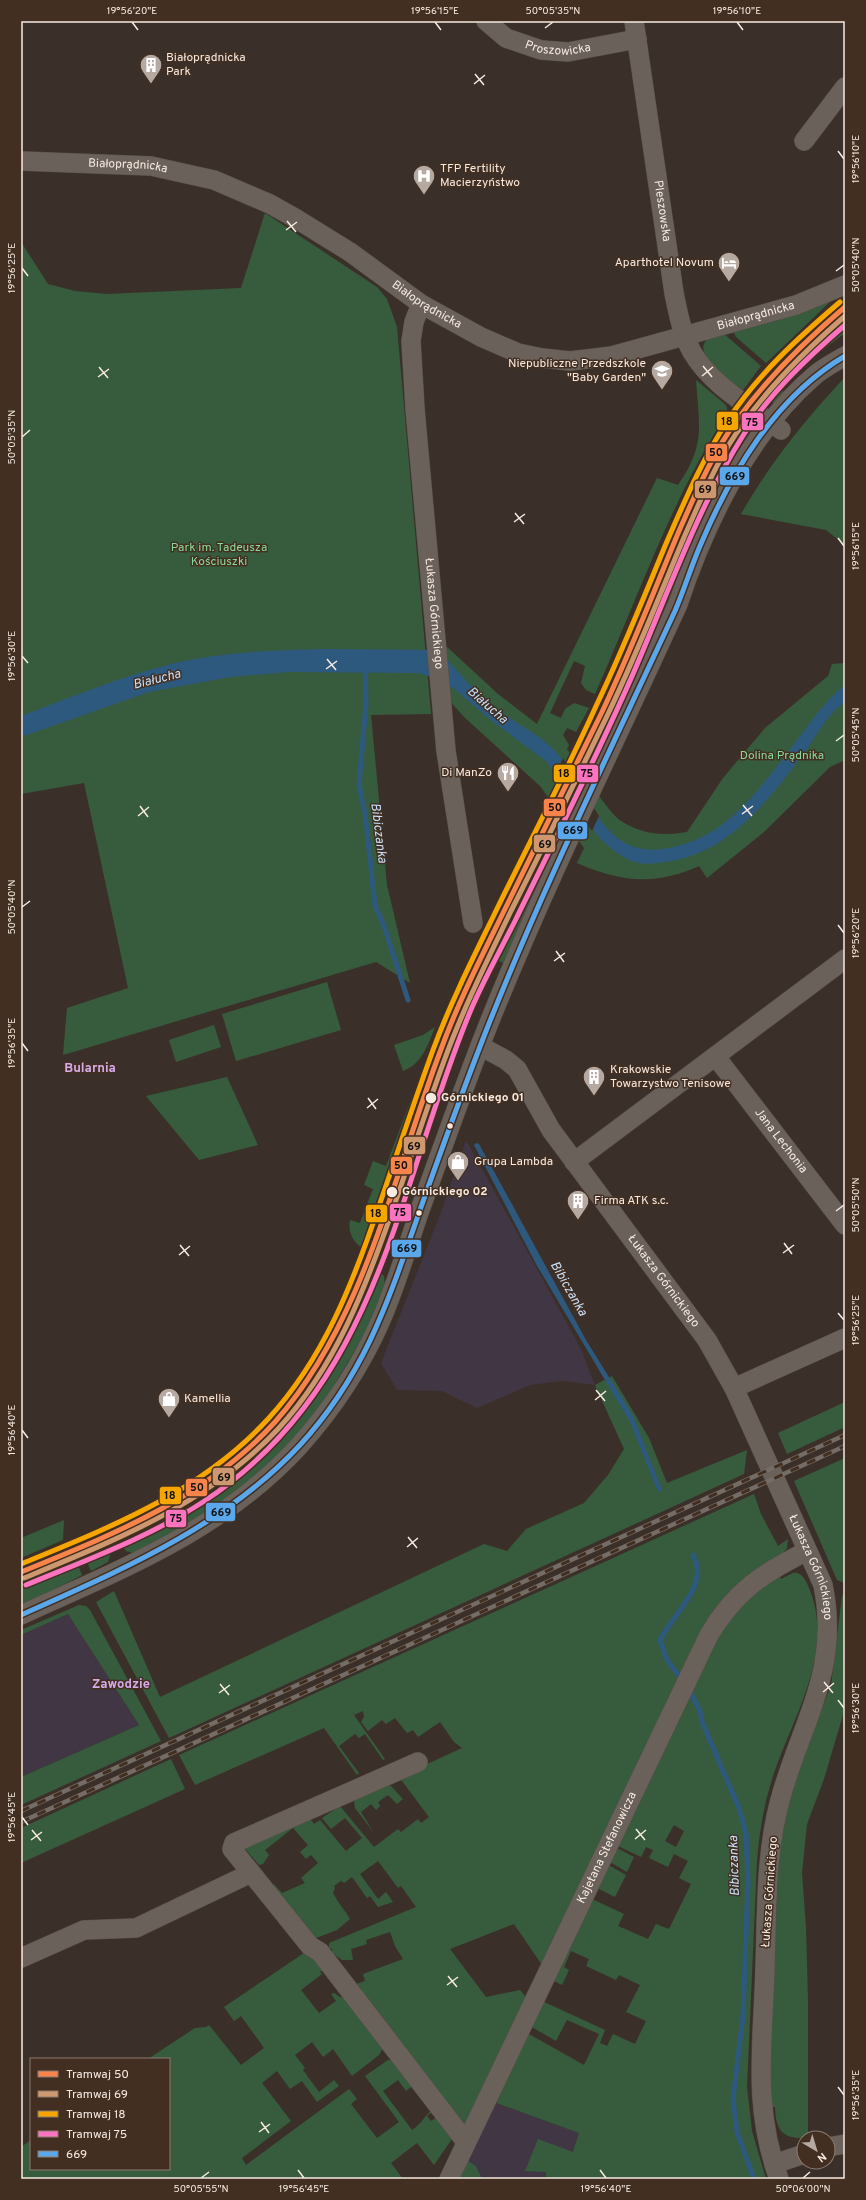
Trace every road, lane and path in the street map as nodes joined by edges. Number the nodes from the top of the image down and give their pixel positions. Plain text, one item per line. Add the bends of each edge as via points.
1 (486, 21) edge
2 (636, 30) edge
3 (845, 87) edge
4 (804, 141) dead end
5 (21, 161) edge
6 (845, 284) edge
7 (422, 304) junction
8 (685, 336) junction
9 (845, 356) edge
10 (776, 426) junction
11 (473, 923) dead end
12 (845, 959) edge
13 (480, 1046) junction
14 (716, 1057) junction
15 (574, 1162) junction
16 (845, 1225) edge
17 (845, 1338) edge
18 (734, 1388) junction
19 (807, 1551) junction
20 (21, 1615) edge
21 (418, 1762) dead end
22 (251, 1873) junction
23 (21, 1958) edge
24 (466, 2142) junction
25 (796, 2159) edge
26 (776, 2172) edge
27 (449, 2179) edge

1 - 2 street, Proszowicka via 506,38 541,50 568,52
2 - 8 street, Pleszowska via 674,293
3 - 4 street
5 - 7 street, Białoprądnicka via 151,166 214,180 270,204 295,218 350,252
6 - 8 street, Białoprądnicka via 796,305
7 - 8 street, Białoprądnicka via 495,344 528,356 556,360 612,356
7 - 11 street, Łukasza Górnickiego via 414,322 411,341 416,409 451,788
8 - 10 street, Pleszowska via 692,353 711,375
9 - 10 street via 815,375 795,395
10 - 13 street via 739,470 707,530 691,565 678,604 540,903
12 - 14 street
13 - 15 street, Łukasza Górnickiego via 517,1069 551,1130
13 - 20 street via 381,1320 349,1380 312,1431 255,1488 197,1530
14 - 15 street
14 - 16 street, Jana Lechonia
15 - 18 street, Łukasza Górnickiego via 707,1340
17 - 18 street
18 - 19 street, Łukasza Górnickiego
19 - 24 street, Kajetana Stefanowicza via 764,1574 742,1591 720,1617 680,1694
19 - 26 street, Łukasza Górnickiego via 823,1584 828,1608 828,1638 813,1709 782,1794 774,1829 768,1877 760,2091 765,2133
21 - 22 street via 234,1843 233,1852
22 - 23 street via 136,1928 84,1930
22 - 24 street via 310,1946 320,1952
24 - 27 street, Kajetana Stefanowicza
25 - 26 street

